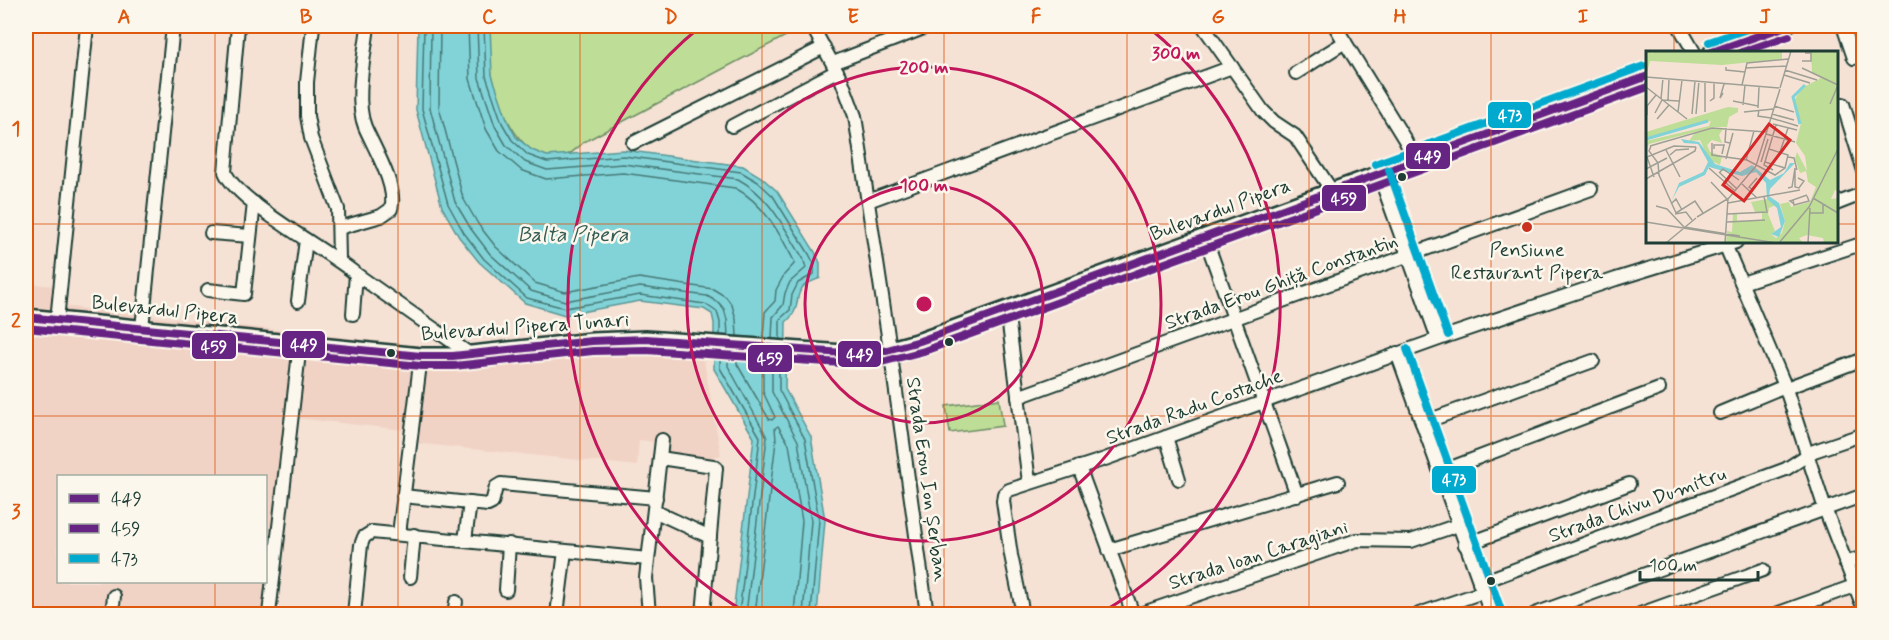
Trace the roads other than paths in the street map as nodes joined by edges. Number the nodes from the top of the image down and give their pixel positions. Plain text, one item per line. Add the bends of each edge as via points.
1 (87, 26) edge
2 (173, 26) edge
3 (238, 26) edge
4 (313, 26) edge
5 (368, 26) edge
6 (812, 26) edge
7 (929, 26) edge
8 (1203, 26) edge
9 (1338, 26) edge
10 (1679, 26) edge
11 (1786, 26) edge
12 (1843, 26) edge
13 (1345, 42) junction
14 (1751, 46) edge
15 (824, 47) junction
16 (1693, 51) edge
17 (1718, 51) edge
18 (1854, 58) dead end
19 (835, 67) junction
20 (1232, 67) junction
21 (1296, 73) dead end
22 (1646, 76) edge
23 (1843, 104) dead end
24 (732, 126) dead end
25 (633, 143) dead end
26 (1414, 161) junction
27 (1863, 171) edge
28 (1379, 174) junction
29 (1591, 189) dead end
30 (1332, 191) junction
31 (1863, 193) edge
32 (868, 201) junction
33 (254, 203) junction
34 (1838, 203) edge
35 (339, 228) junction
36 (211, 233) dead end
37 (250, 236) junction
38 (1205, 237) junction
39 (306, 240) junction
40 (1729, 243) edge
41 (1863, 243) edge
42 (1408, 255) junction
43 (339, 260) junction
44 (356, 274) junction
45 (1742, 284) junction
46 (208, 290) dead end
47 (298, 301) dead end
48 (1007, 309) junction
49 (353, 314) dead end
50 (26, 316) edge
51 (1234, 318) junction
52 (57, 320) junction
53 (142, 328) junction
54 (448, 338) junction
55 (1438, 339) junction
56 (300, 344) junction
57 (890, 350) junction
58 (801, 351) joint
59 (1397, 354) junction
60 (471, 355) junction
61 (421, 356) junction
62 (446, 356) junction
63 (1863, 359) edge
64 (1593, 361) dead end
65 (1785, 387) junction
66 (1659, 389) dead end
67 (1018, 397) junction
68 (1264, 401) junction
69 (1720, 413) dead end
70 (1422, 423) junction
71 (1863, 434) edge
72 (1166, 437) junction
73 (662, 440) dead end
74 (1806, 456) junction
75 (660, 458) junction
76 (1079, 467) junction
77 (1440, 472) junction
78 (1179, 479) dead end
79 (1029, 482) junction
80 (1338, 483) dead end
81 (1629, 484) dead end
82 (1297, 495) junction
83 (1863, 495) edge
84 (403, 496) junction
85 (470, 503) junction
86 (655, 505) junction
87 (1825, 509) junction
88 (1458, 525) junction
89 (399, 534) junction
90 (414, 536) junction
91 (710, 537) junction
92 (465, 540) junction
93 (509, 544) junction
94 (1465, 545) junction
95 (1109, 550) junction
96 (565, 551) junction
97 (1863, 557) edge
98 (648, 559) junction
99 (1845, 563) junction
100 (1763, 570) dead end
101 (410, 577) dead end
102 (1854, 586) junction
103 (1481, 588) junction
104 (506, 590) dead end
105 (114, 596) dead end
106 (1863, 609) edge
107 (112, 615) edge
108 (269, 615) edge
109 (354, 615) edge
110 (557, 615) edge
111 (649, 615) edge
112 (703, 615) edge
113 (927, 615) edge
114 (1023, 615) edge
115 (1133, 615) edge
116 (1140, 615) edge
117 (1419, 615) edge
118 (1491, 615) edge
119 (1536, 615) edge
120 (1640, 615) edge
121 (1776, 615) edge

1 - 52 street
2 - 53 street
3 - 33 street via 225,172
4 - 35 street via 307,116 311,138 338,209
5 - 35 street via 360,109 393,202 391,209 381,216
6 - 15 street, Strada Erou Ion Șerban
7 - 19 street
8 - 20 street
9 - 13 street
10 - 16 street
11 - 14 main road
12 - 18 street
13 - 21 street
13 - 26 street
14 - 17 main road
15 - 19 street, Strada Erou Ion Șerban
15 - 25 street
19 - 24 street
19 - 32 street, Strada Erou Ion Șerban via 855,116
20 - 30 street via 1268,117 1295,136
20 - 32 street
22 - 26 main road, Bulevardul Pipera
23 - 27 street
26 - 28 main road, Bulevardul Pipera
28 - 30 main road, Bulevardul Pipera
28 - 42 street
29 - 42 street, Strada Erou Ghiță Constantin
30 - 38 main road, Bulevardul Pipera
31 - 34 street
32 - 57 street, Strada Erou Ion Șerban
33 - 37 street
33 - 39 street
35 - 43 street
36 - 37 street
37 - 46 street via 244,294
38 - 48 main road, Bulevardul Pipera
38 - 51 street
39 - 43 street
39 - 47 street
40 - 45 street
40 - 55 street
41 - 45 street
42 - 51 street, Strada Erou Ghiță Constantin
42 - 55 street
43 - 44 street
44 - 49 street
44 - 54 street
45 - 65 street
48 - 57 main road, Bulevardul Pipera
48 - 67 street
50 - 52 main road, Bulevardul Pipera
51 - 67 street, Strada Erou Ghiță Constantin
51 - 68 street
52 - 53 main road, Bulevardul Pipera
53 - 56 main road, Bulevardul Pipera
54 - 60 street
54 - 62 street
55 - 59 street, Strada Radu Costache
56 - 61 main road, Bulevardul Pipera Tunari
56 - 108 street
57 - 58 main road, Bulevardul Pipera via 858,354
57 - 113 street, Strada Erou Ion Șerban
58 - 60 main road, Bulevardul Pipera Tunari via 646,339 591,341
59 - 68 street, Strada Radu Costache
59 - 70 street
60 - 62 main road, Bulevardul Pipera Tunari
61 - 62 main road, Bulevardul Pipera Tunari
61 - 84 street
63 - 65 street
64 - 70 street
65 - 69 street
65 - 74 street
66 - 77 street
67 - 79 street
68 - 72 street, Strada Radu Costache
68 - 82 street
70 - 77 street
71 - 74 street, Strada Chivu Dumitru
72 - 76 street, Strada Radu Costache
72 - 78 street
73 - 75 street
74 - 87 street
74 - 103 street, Strada Chivu Dumitru via 1786,469
75 - 86 street
75 - 91 street via 716,468
76 - 79 street, Strada Radu Costache
76 - 95 street
77 - 88 street
79 - 114 street, Strada Radu Costache via 1009,490 1003,501
80 - 82 street
81 - 94 street
82 - 95 street
83 - 87 street
84 - 85 street
84 - 89 street
85 - 86 street via 492,503 496,487 501,484
85 - 92 street
86 - 91 street
86 - 98 street
87 - 99 street
87 - 119 street
88 - 94 street
88 - 116 street, Strada Ioan Caragiani via 1411,541 1357,540
89 - 90 street
89 - 109 street via 372,532 364,537
90 - 92 street
90 - 101 street
91 - 112 street
92 - 93 street
93 - 96 street
93 - 104 street
94 - 103 street
95 - 115 street
96 - 98 street
96 - 110 street
97 - 99 street
98 - 111 street
99 - 102 street
100 - 120 street
102 - 106 street
102 - 121 street
103 - 117 street, Strada Chivu Dumitru
103 - 118 street
105 - 107 street

